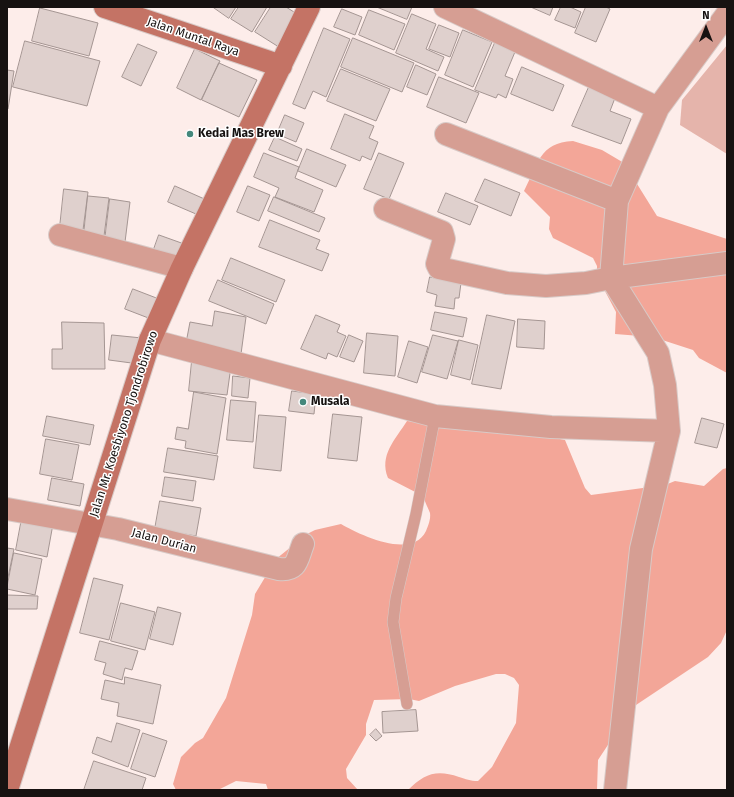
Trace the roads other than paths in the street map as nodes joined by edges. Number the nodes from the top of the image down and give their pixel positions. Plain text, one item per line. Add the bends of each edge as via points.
1 (105, 7) edge
2 (309, 7) edge
3 (445, 7) edge
4 (727, 14) edge
5 (281, 66) junction
6 (658, 108) junction
7 (446, 134) dead end
8 (617, 201) junction
9 (385, 209) dead end
10 (60, 235) dead end
11 (727, 263) edge
12 (182, 268) junction
13 (611, 278) junction
14 (150, 340) junction
15 (435, 416) junction
16 (669, 431) junction
17 (7, 510) edge
18 (91, 524) junction
19 (303, 544) dead end
20 (407, 704) dead end
21 (7, 790) edge
22 (615, 790) edge

1 - 5 main road, Jalan Muntal Raya
2 - 5 main road, Jalan Mr. Koesbiyono Tjondrobirowo
3 - 6 street
4 - 6 street
5 - 12 main road, Jalan Mr. Koesbiyono Tjondrobirowo
6 - 8 street
7 - 8 street
8 - 13 street
9 - 13 street via 442,232 444,239 437,264 439,268 507,283 546,286
10 - 12 street
11 - 13 street
12 - 14 main road, Jalan Mr. Koesbiyono Tjondrobirowo
13 - 16 street via 658,353 665,385
14 - 15 street
14 - 18 main road, Jalan Mr. Koesbiyono Tjondrobirowo
15 - 16 street via 551,427
15 - 20 lane via 393,622
16 - 22 street via 641,549
17 - 18 street, Jalan Durian
18 - 19 street, Jalan Durian via 118,528 279,570 290,570 294,567
18 - 21 main road, Jalan Mr. Koesbiyono Tjondrobirowo

